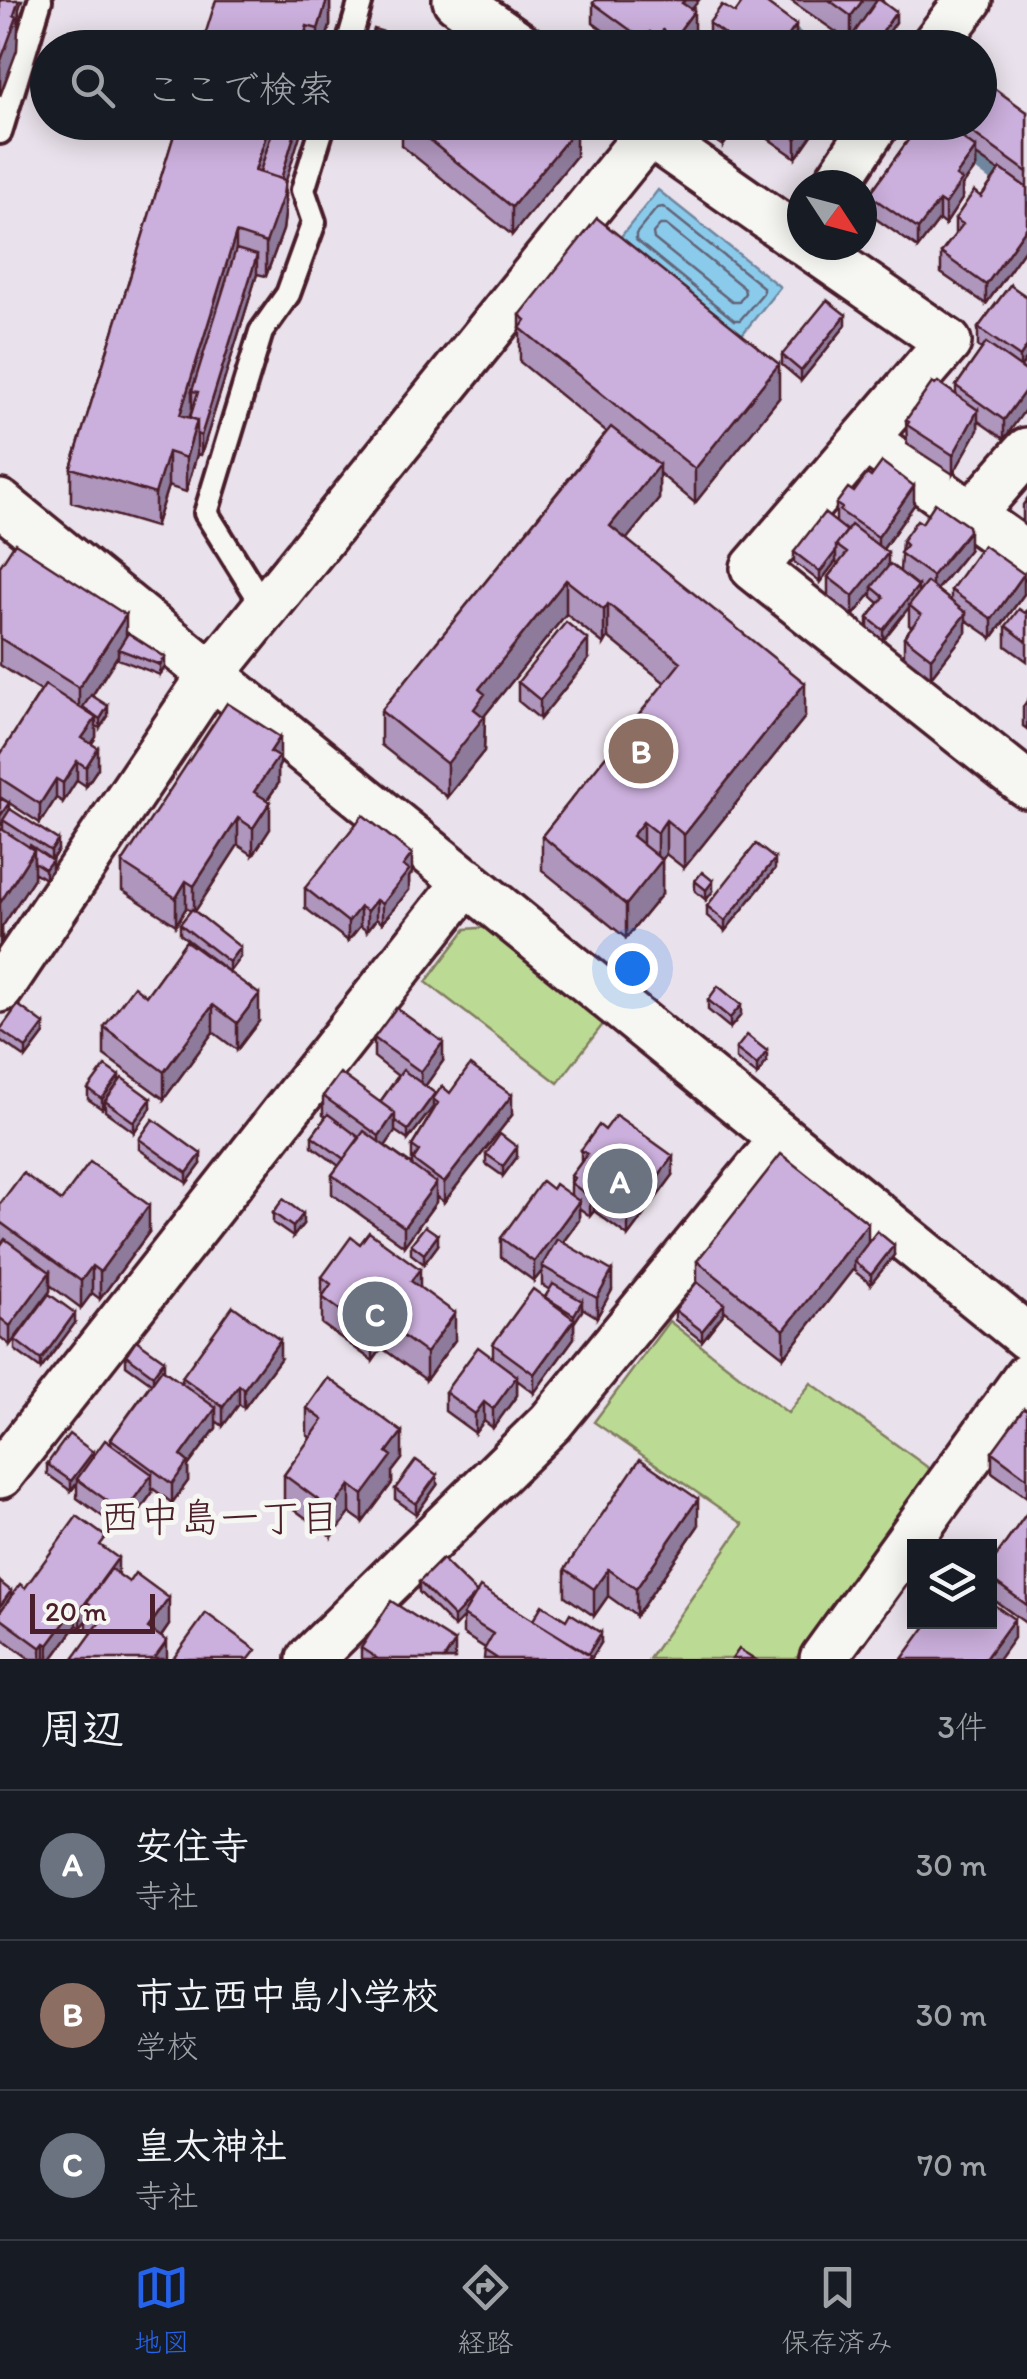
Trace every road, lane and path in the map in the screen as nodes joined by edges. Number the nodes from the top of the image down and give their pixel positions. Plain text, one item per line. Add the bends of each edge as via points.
1 (40, 0) edge
2 (361, 0) edge
3 (456, 0) edge
4 (969, 0) edge
5 (31, 30) edge
6 (352, 30) edge
7 (498, 30) edge
8 (946, 30) edge
9 (30, 33) edge
10 (0, 132) edge
11 (318, 140) edge
12 (631, 140) edge
13 (657, 140) edge
14 (865, 140) edge
15 (845, 170) edge
16 (787, 229) edge
17 (831, 260) edge
18 (865, 439) junction
19 (1027, 450) edge
20 (0, 503) edge
21 (971, 515) junction
22 (1027, 555) edge
23 (265, 608) junction
24 (212, 674) junction
25 (1027, 786) edge
26 (467, 881) junction
27 (0, 989) edge
28 (783, 1139) junction
29 (1027, 1337) edge
30 (1027, 1377) edge
31 (0, 1475) edge
32 (310, 1659) edge
33 (823, 1659) edge

1 - 5 lane
2 - 6 lane
3 - 7 street
4 - 8 street
9 - 10 lane
11 - 23 lane via 303,190 314,222 288,294 261,332 206,513
12 - 23 street
13 - 16 street
14 - 15 street
17 - 18 street via 948,342
18 - 21 street
18 - 25 street via 754,568
19 - 21 street
20 - 24 street
21 - 22 street
23 - 24 street
24 - 26 street
24 - 27 street
26 - 28 street
26 - 31 street
28 - 29 street
28 - 32 street via 551,1422
30 - 33 street

